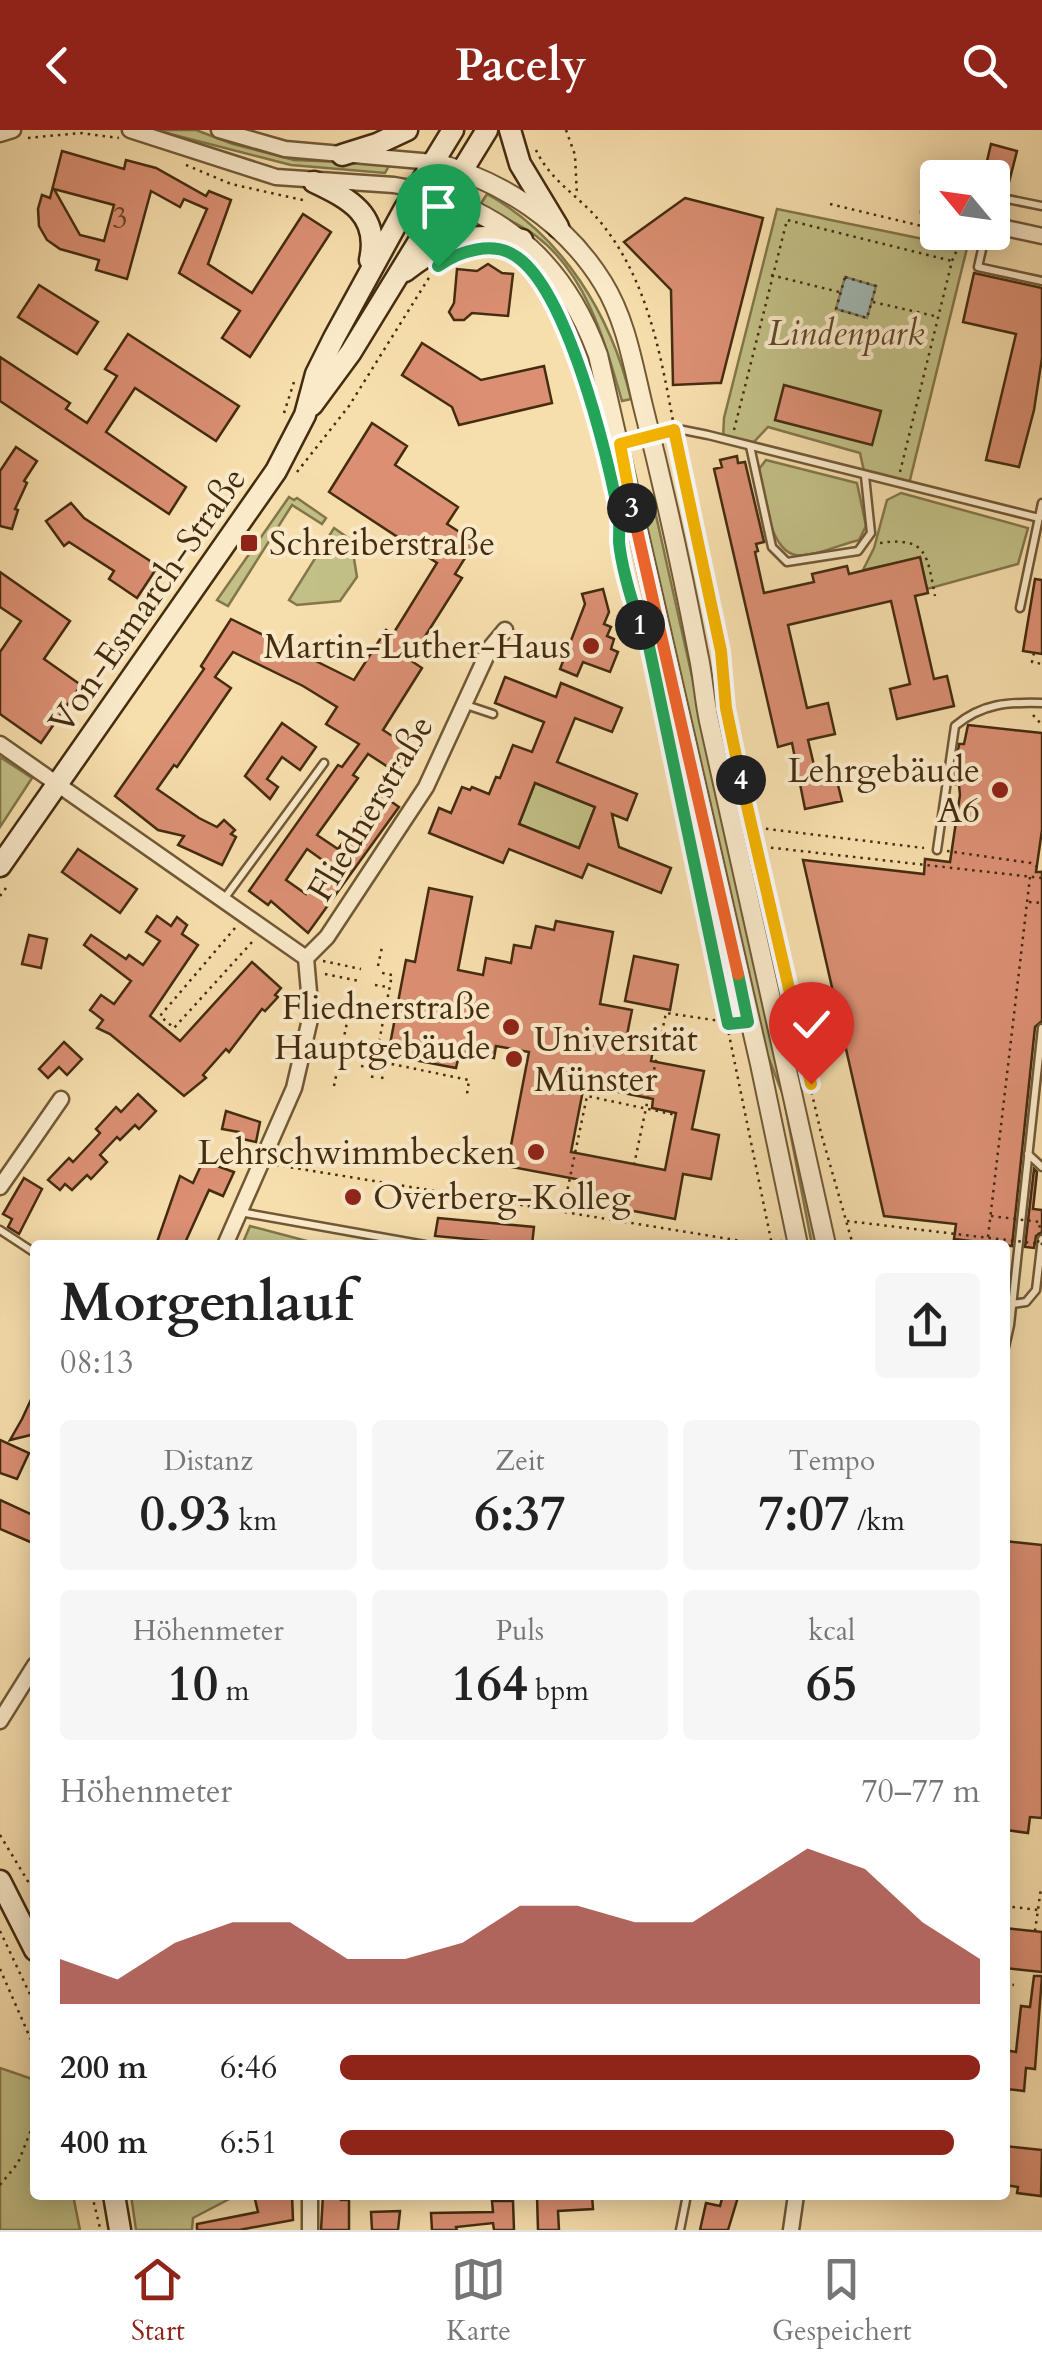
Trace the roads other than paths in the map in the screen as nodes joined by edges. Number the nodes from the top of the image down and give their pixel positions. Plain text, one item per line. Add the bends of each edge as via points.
1 (220, 130) edge
2 (406, 130) edge
3 (453, 130) edge
4 (487, 130) edge
5 (510, 130) edge
6 (125, 134) edge
7 (342, 155) junction
8 (433, 162) junction
9 (463, 170) junction
10 (416, 189) junction
11 (316, 192) junction
12 (446, 198) junction
13 (1010, 200) edge
14 (1042, 206) edge
15 (558, 228) junction
16 (1010, 229) edge
17 (1042, 236) edge
18 (522, 240) junction
19 (982, 250) edge
20 (367, 277) junction
21 (396, 278) junction
22 (1042, 281) edge
23 (305, 415) junction
24 (651, 436) junction
25 (620, 444) junction
26 (750, 446) junction
27 (865, 476) junction
28 (1042, 504) edge
29 (1039, 518) junction
30 (1020, 608) dead end
31 (505, 630) dead end
32 (1042, 702) edge
33 (465, 705) junction
34 (493, 714) dead end
35 (0, 744) edge
36 (324, 763) dead end
37 (58, 784) junction
38 (936, 850) road end
39 (0, 866) edge
40 (223, 900) junction
41 (306, 958) junction
42 (1042, 1028) edge
43 (61, 1099) dead end
44 (1028, 1154) junction
45 (1042, 1167) edge
46 (0, 1187) edge
47 (239, 1212) junction
48 (0, 1230) edge
49 (227, 1240) edge
50 (397, 1240) edge
51 (797, 1240) edge
52 (825, 1240) edge
53 (1041, 1242) edge
54 (30, 1250) edge
55 (1010, 1295) edge
56 (1010, 1306) edge
57 (30, 1673) edge
58 (0, 1721) edge
59 (0, 1881) edge
60 (30, 1940) edge
61 (115, 2200) edge
62 (310, 2200) edge
63 (686, 2200) edge
64 (795, 2200) edge
65 (120, 2230) edge
66 (310, 2230) edge
67 (680, 2230) edge
68 (791, 2230) edge

1 - 7 street via 285,150
2 - 7 main road
3 - 8 main road, Von-Esmarch-Straße
4 - 9 main road, Von-Esmarch-Straße
5 - 15 main road via 520,164
6 - 11 street
7 - 8 street
8 - 9 street
8 - 10 main road, Von-Esmarch-Straße
9 - 12 main road, Von-Esmarch-Straße
9 - 15 street
10 - 11 street via 394,184
10 - 12 street
10 - 20 main road, Von-Esmarch-Straße
11 - 20 main road via 346,199 369,225 374,244
12 - 18 street
12 - 21 main road, Von-Esmarch-Straße
13 - 14 lane
15 - 24 street via 590,264 619,315
16 - 17 street
18 - 21 main road via 458,238
18 - 25 street via 555,273 585,322
19 - 22 lane via 978,268
20 - 23 main road, Von-Esmarch-Straße via 316,374
21 - 23 main road, Von-Esmarch-Straße
23 - 37 main road, Von-Esmarch-Straße via 261,494
24 - 25 street
24 - 26 lane via 674,430
24 - 52 street
25 - 51 street
26 - 27 lane
26 - 27 lane via 772,547 787,562 858,551 871,533
27 - 29 lane
28 - 29 lane
29 - 30 lane
31 - 33 street, Fliednerstraße
32 - 38 lane via 990,705 955,726
33 - 34 lane
33 - 41 street, Fliednerstraße via 426,787 327,937
35 - 37 street
36 - 40 lane, Fliednerstraße
37 - 39 main road, Von-Esmarch-Straße
37 - 40 street
40 - 41 street
41 - 47 street via 311,1015 294,1088
42 - 44 lane
43 - 46 street
44 - 45 lane
44 - 55 lane
47 - 49 street
47 - 50 lane
48 - 54 lane
53 - 56 lane via 1036,1290 1026,1302
57 - 58 street
59 - 60 main road
61 - 65 main road
62 - 66 street
63 - 67 lane
64 - 68 street

